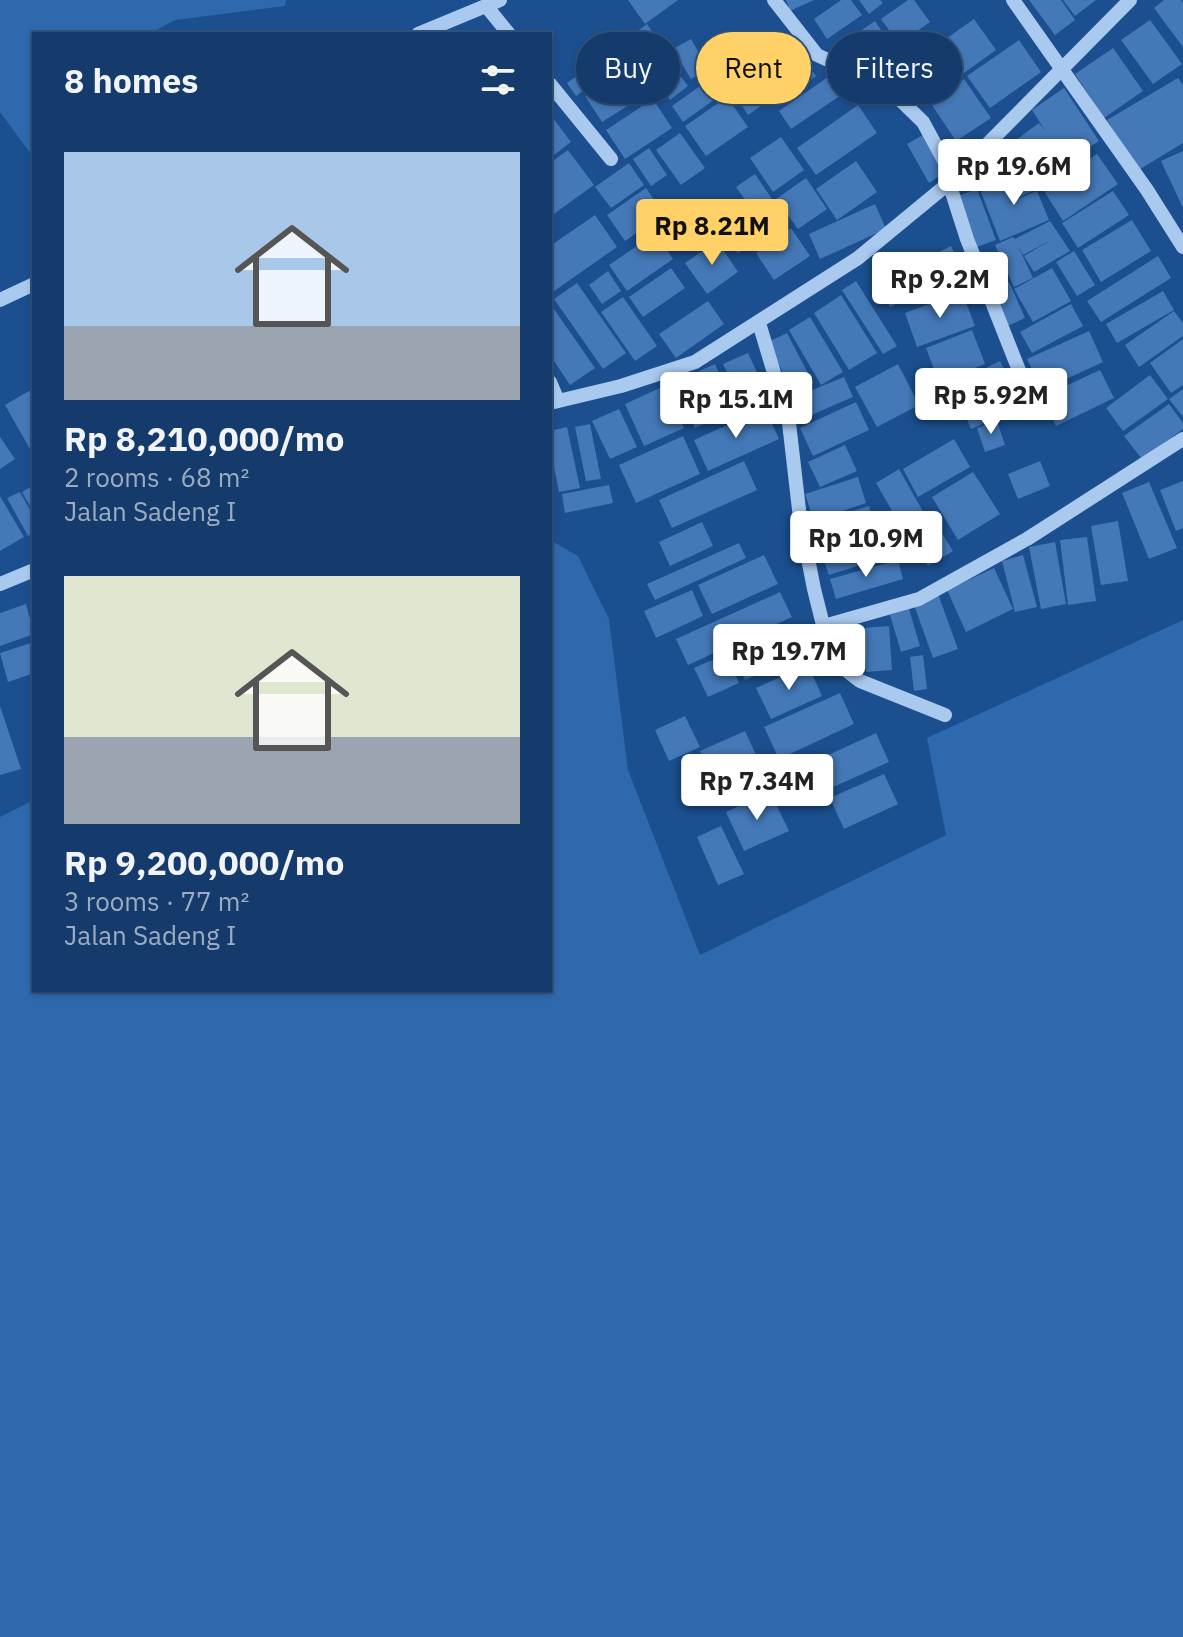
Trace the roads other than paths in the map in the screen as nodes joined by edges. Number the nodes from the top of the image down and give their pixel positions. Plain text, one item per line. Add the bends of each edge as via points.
1 (774, 0) edge
2 (1013, 0) edge
3 (1130, 0) edge
4 (494, 4) edge
5 (423, 32) edge
6 (508, 32) edge
7 (1062, 67) junction
8 (552, 86) edge
9 (611, 159) dead end
10 (949, 183) junction
11 (1183, 247) edge
12 (32, 285) edge
13 (0, 300) edge
14 (759, 323) junction
15 (554, 402) edge
16 (1032, 403) dead end
17 (1183, 439) edge
18 (32, 571) edge
19 (0, 584) edge
20 (824, 626) junction
21 (945, 715) dead end

1 - 10 street via 817,55 887,87 923,122 948,168
2 - 7 street
3 - 7 street
4 - 5 street
4 - 6 street
7 - 10 street
7 - 11 street
8 - 9 street
10 - 14 street via 858,258
10 - 16 street
12 - 13 street
14 - 15 street via 695,362
14 - 20 street via 789,423 800,518
17 - 20 street via 1027,539 919,599
18 - 19 street
20 - 21 street via 838,664 860,681

